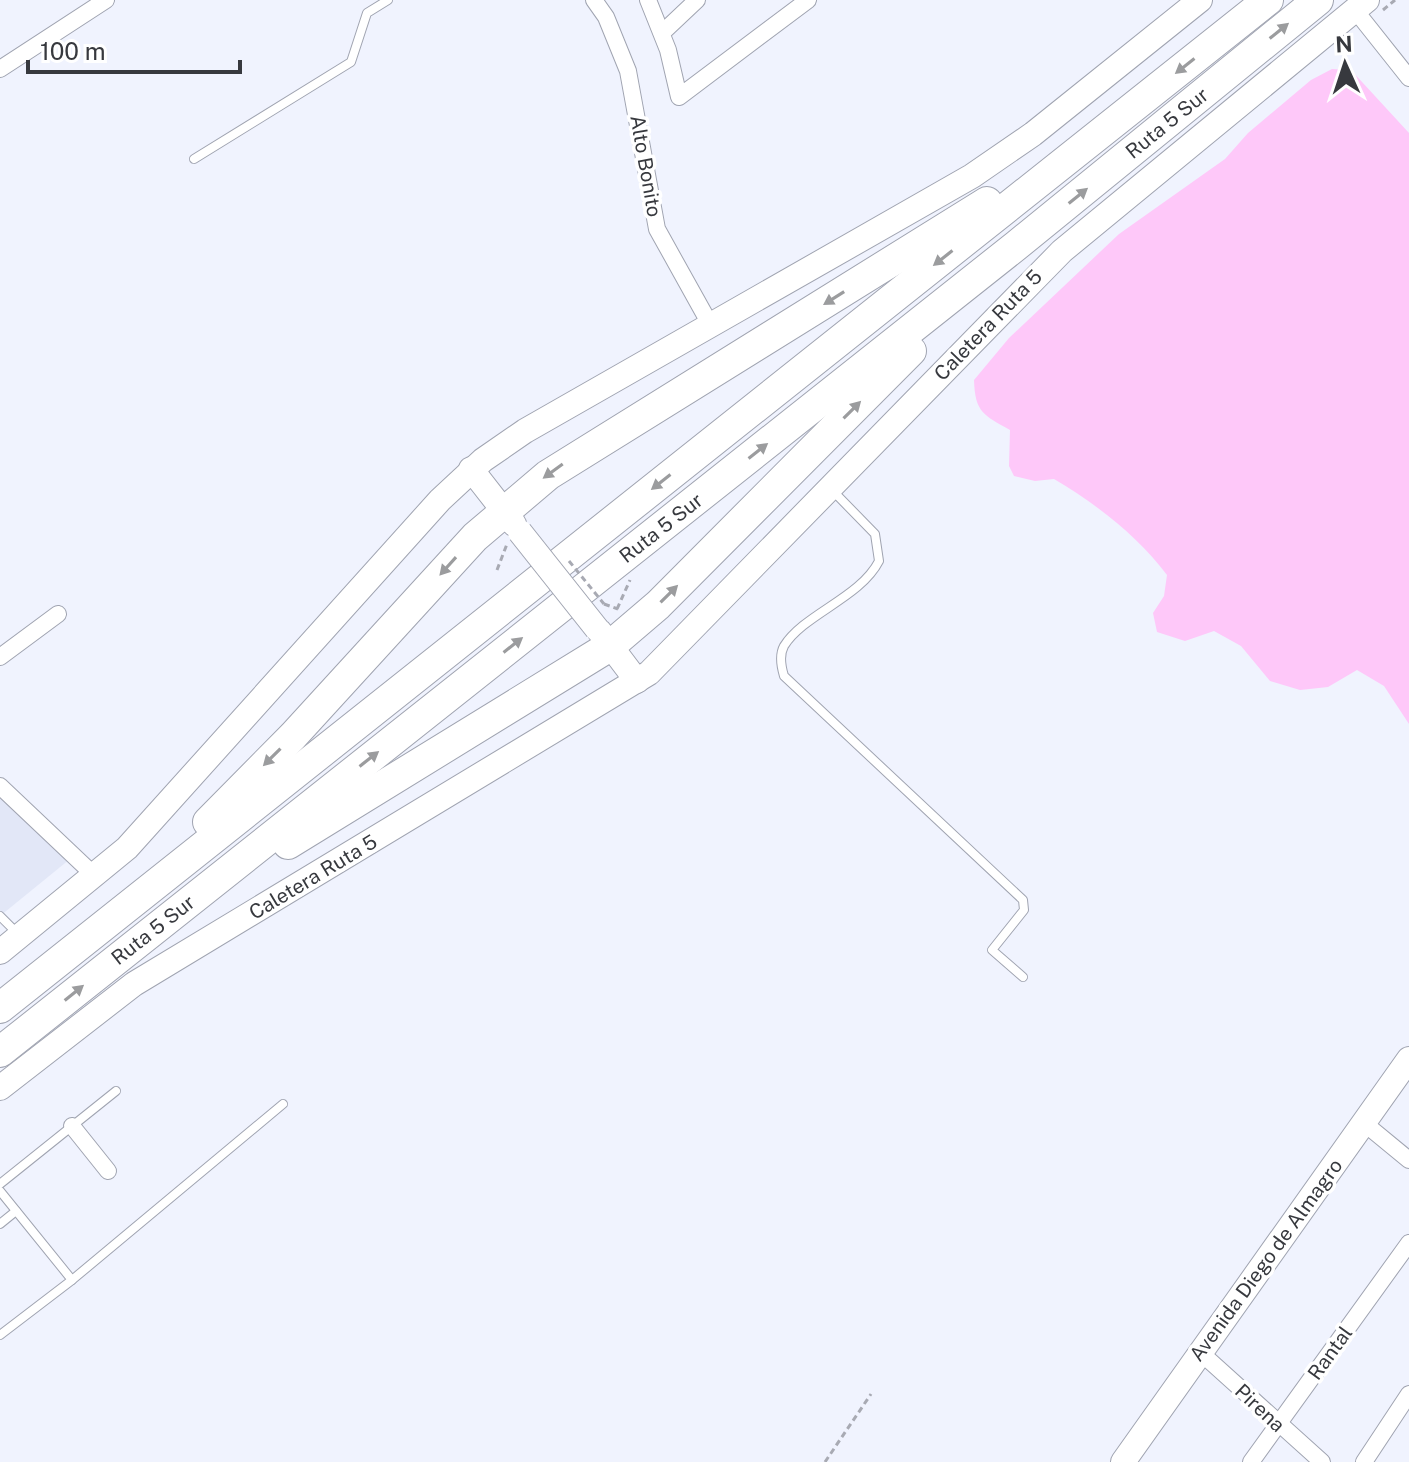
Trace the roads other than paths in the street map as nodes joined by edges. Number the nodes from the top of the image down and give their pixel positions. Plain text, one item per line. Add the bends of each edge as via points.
1 (106, 0) edge
2 (388, 0) edge
3 (594, 0) edge
4 (648, 0) edge
5 (697, 0) edge
6 (808, 0) edge
7 (1200, 0) edge
8 (1268, 0) edge
9 (1318, 0) edge
10 (1361, 5) edge
11 (662, 33) junction
12 (0, 69) edge
13 (1406, 69) edge
14 (1113, 123) junction
15 (194, 159) dead end
16 (1017, 245) junction
17 (711, 326) junction
18 (471, 469) junction
19 (829, 488) junction
20 (510, 529) junction
21 (58, 614) dead end
22 (604, 637) junction
23 (0, 657) edge
24 (637, 681) junction
25 (0, 786) edge
26 (95, 876) junction
27 (176, 912) junction
28 (0, 916) edge
29 (104, 925) junction
30 (20, 936) junction
31 (0, 952) edge
32 (1023, 977) dead end
33 (0, 1008) edge
34 (0, 1052) edge
35 (1409, 1059) edge
36 (0, 1088) edge
37 (116, 1091) dead end
38 (283, 1104) dead end
39 (1364, 1123) junction
40 (72, 1126) junction
41 (1409, 1160) edge
42 (108, 1171) dead end
43 (0, 1184) edge
44 (0, 1191) edge
45 (16, 1211) junction
46 (0, 1224) edge
47 (1409, 1243) edge
48 (72, 1280) junction
49 (0, 1335) edge
50 (1200, 1352) junction
51 (1406, 1405) edge
52 (1278, 1425) junction
53 (1123, 1462) edge
54 (1251, 1462) edge
55 (1322, 1462) edge
56 (1364, 1462) edge

1 - 12 street
2 - 15 lane via 367,13 351,62
3 - 17 street, Alto Bonito via 628,71 657,229
4 - 11 street
5 - 11 street
6 - 11 street via 679,97
7 - 17 street via 982,169
8 -> 14 highway, Ruta 5 Sur
16 -> 9 highway, Ruta 5 Sur
10 - 13 street
10 - 19 street, Caletera Ruta 5 via 1062,251
14 -> 20 highway via 560,466
14 -> 29 highway, Ruta 5 Sur
22 -> 16 highway via 658,605
27 -> 16 highway, Ruta 5 Sur
17 - 18 street via 525,431
18 - 20 street
18 - 26 street via 188,783
19 - 24 street, Caletera Ruta 5
19 - 32 lane via 875,534 879,561 868,578 783,648 784,676 1023,900 1024,910 992,950
20 - 22 street, bridge
20 -> 29 highway via 475,537 293,736
21 - 23 street
22 - 24 street
22 - 27 highway
24 - 36 street, Caletera Ruta 5 via 134,984
25 - 26 street
26 - 30 street
34 -> 27 highway, Ruta 5 Sur
28 - 30 lane
29 - 33 highway, Ruta 5 Sur
30 - 31 street
35 - 39 street, Avenida Diego de Almagro
37 - 40 lane
38 - 48 lane
39 - 41 street
39 - 50 street, Avenida Diego de Almagro
40 - 42 street
40 - 43 lane
44 - 45 lane
45 - 46 lane
45 - 48 lane
47 - 52 street, Rantal
48 - 49 lane
50 - 52 street, Pirena
50 - 53 street, Avenida Diego de Almagro
51 - 56 street
52 - 54 street, Rantal
52 - 55 street, Pirena

